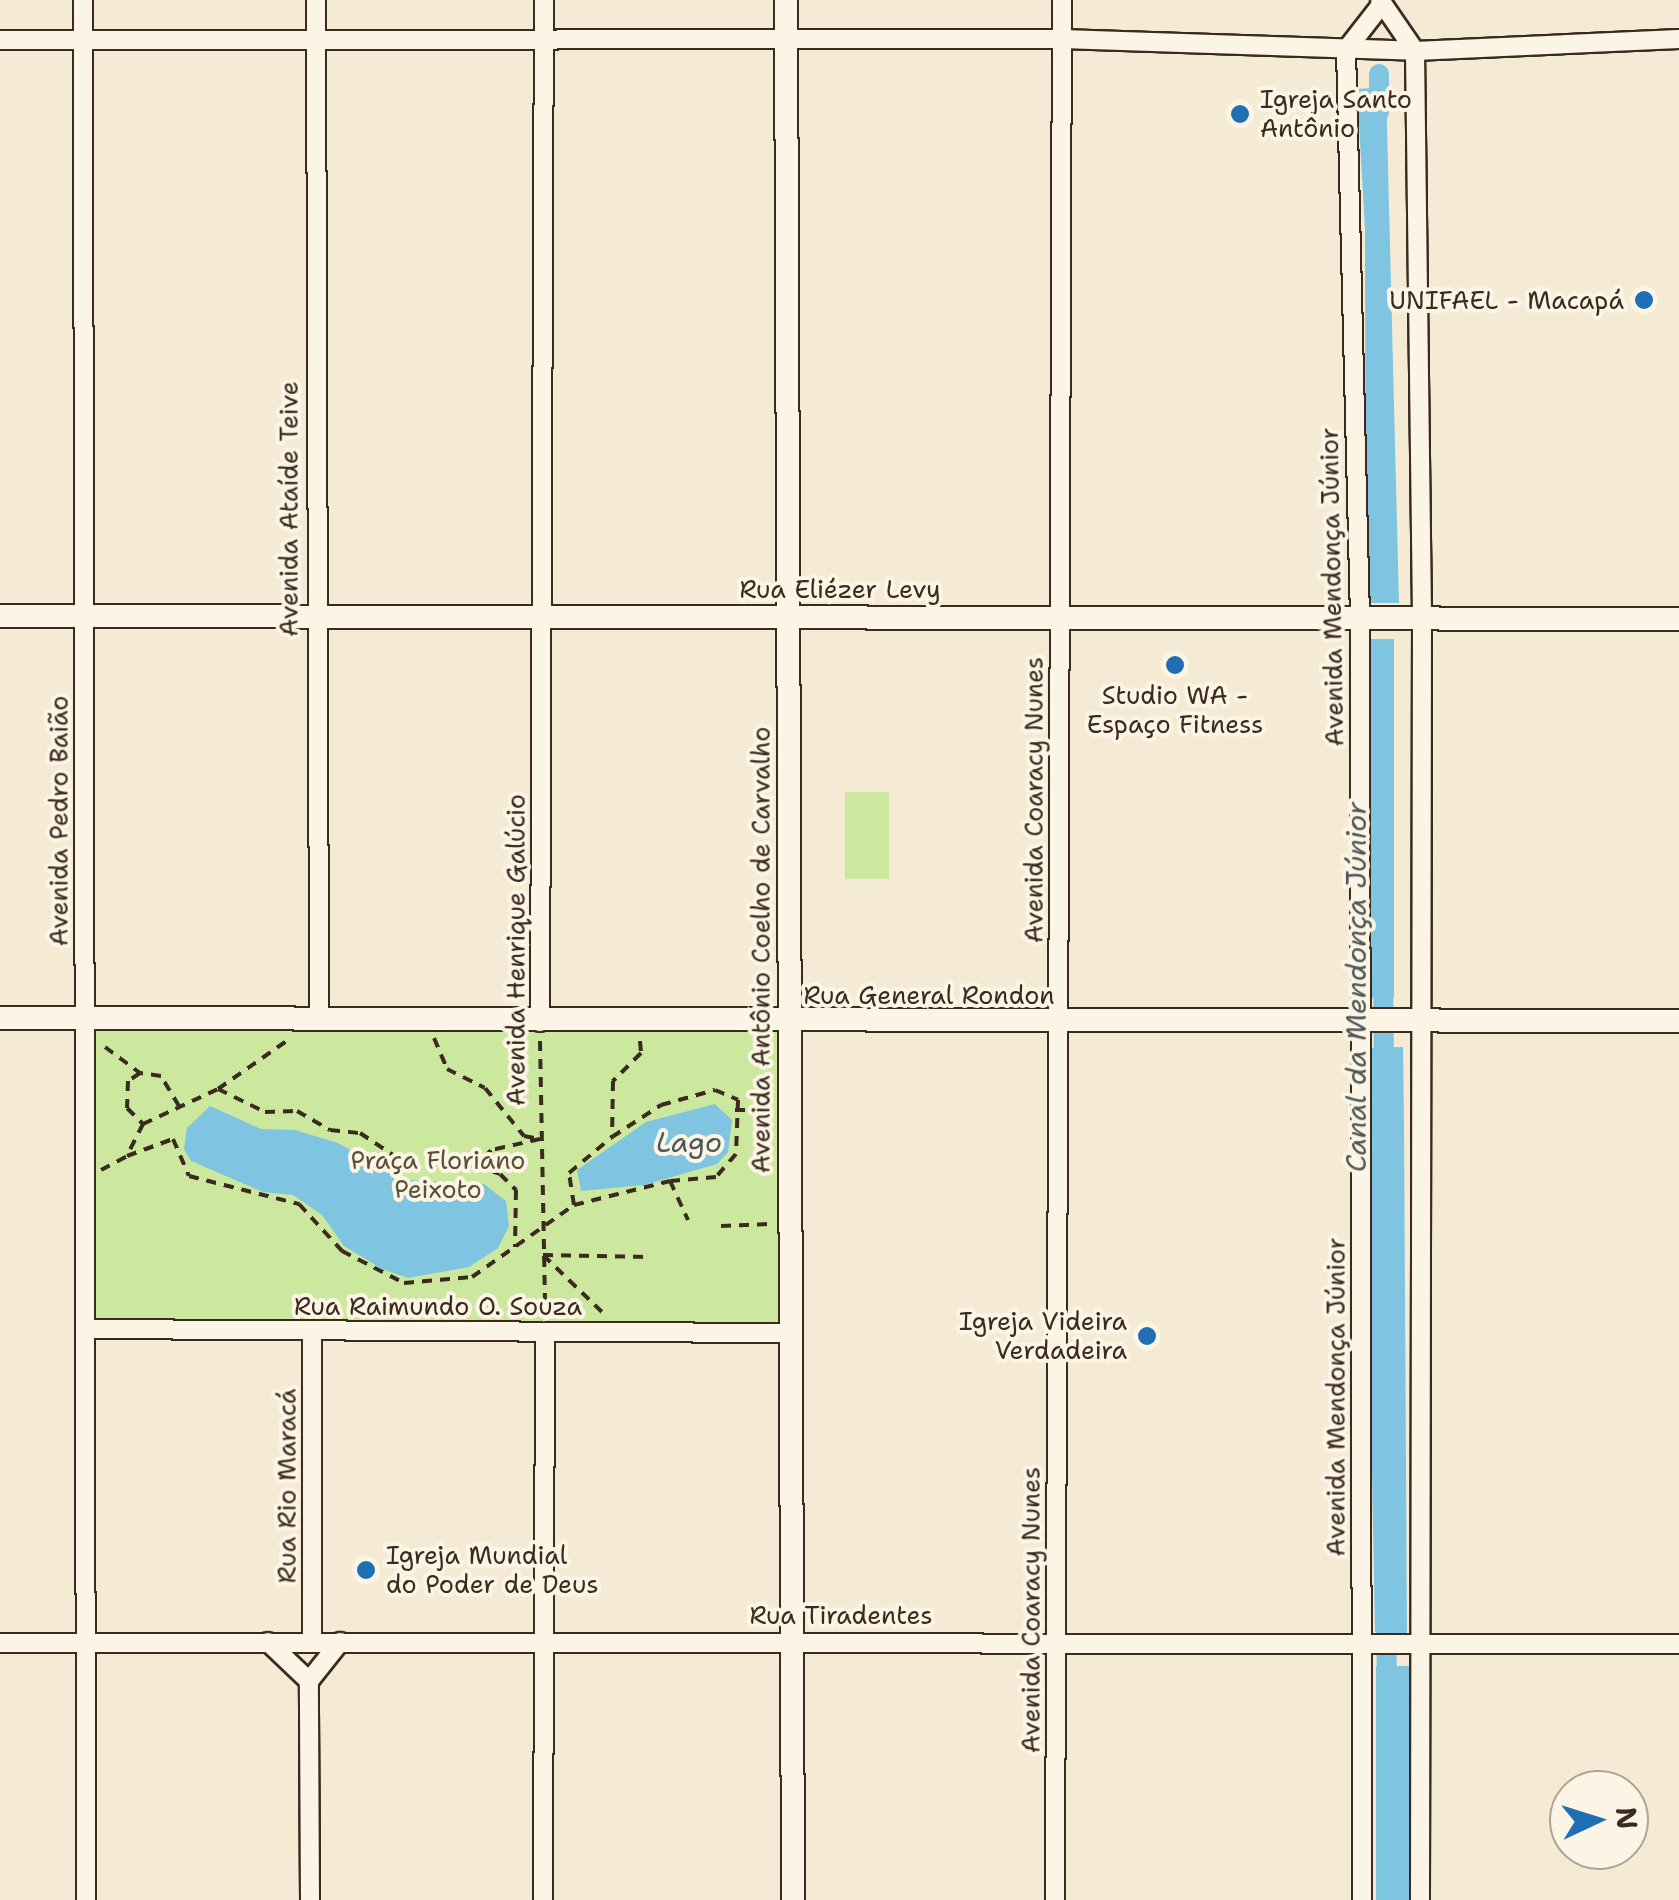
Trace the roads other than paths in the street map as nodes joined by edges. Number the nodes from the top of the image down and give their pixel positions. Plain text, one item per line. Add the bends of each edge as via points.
1 (83, 0) edge
2 (316, 0) edge
3 (544, 0) edge
4 (786, 0) edge
5 (1062, 0) edge
6 (1380, 2) edge
7 (1062, 39) junction
8 (1679, 39) edge
9 (0, 40) edge
10 (83, 40) junction
11 (316, 40) junction
12 (544, 40) junction
13 (786, 40) junction
14 (1346, 50) junction
15 (1415, 51) junction
16 (0, 616) edge
17 (84, 616) junction
18 (314, 616) junction
19 (543, 616) junction
20 (788, 617) junction
21 (1060, 617) junction
22 (1364, 618) junction
23 (1411, 618) junction
24 (1679, 618) edge
25 (0, 1018) edge
26 (318, 1019) junction
27 (1365, 1020) junction
28 (1412, 1020) junction
29 (1679, 1021) edge
30 (540, 1022) junction
31 (789, 1023) junction
32 (1058, 1023) junction
33 (85, 1025) junction
34 (85, 1330) junction
35 (312, 1331) junction
36 (545, 1332) junction
37 (790, 1332) junction
38 (792, 1638) junction
39 (545, 1641) junction
40 (86, 1642) junction
41 (268, 1642) junction
42 (312, 1642) junction
43 (340, 1642) junction
44 (1056, 1642) junction
45 (1, 1643) edge
46 (1679, 1644) edge
47 (1368, 1646) junction
48 (1413, 1646) junction
49 (308, 1681) junction
50 (86, 1900) edge
51 (310, 1900) edge
52 (543, 1900) edge
53 (793, 1900) edge
54 (1055, 1900) edge
55 (1362, 1900) edge
56 (1420, 1900) edge

1 - 10 street, Avenida Pedro Baião
2 - 11 street, Avenida Ataíde Teive
3 - 12 street, Avenida Henrique Galúcio
4 - 13 street, Avenida Antônio Coelho de Carvalho
5 - 7 street, Avenida Coaracy Nunes
6 - 14 street
6 - 15 street
7 - 13 street
7 - 14 street
7 - 21 street, Avenida Coaracy Nunes
8 - 15 street
9 - 10 street
10 - 11 street
10 - 17 street, Avenida Pedro Baião
11 - 12 street
11 - 18 street, Avenida Ataíde Teive
12 - 13 street
12 - 19 street, Avenida Henrique Galúcio
13 - 20 street, Avenida Antônio Coelho de Carvalho
14 - 15 street
14 - 22 street, Avenida Mendonça Júnior
15 - 23 street
16 - 17 street, Rua Eliézer Levy
17 - 18 street, Rua Eliézer Levy
17 - 33 street, Avenida Pedro Baião
18 - 19 street, Rua Eliézer Levy
18 - 26 street, Avenida Ataíde Teive
19 - 20 street, Rua Eliézer Levy
19 - 30 street, Avenida Henrique Galúcio
20 - 21 street, Rua Eliézer Levy
20 - 31 street, Avenida Antônio Coelho de Carvalho
21 - 22 street, Rua Eliézer Levy
21 - 32 street, Avenida Coaracy Nunes
22 - 23 street, Rua Eliézer Levy
22 - 27 street, Avenida Mendonça Júnior
23 - 24 street, Rua Eliézer Levy
23 - 28 street
25 - 33 street, Rua General Rondon
26 - 30 street, Rua General Rondon
26 - 33 street, Rua General Rondon
27 - 28 street, Rua General Rondon
27 - 32 street, Rua General Rondon
27 - 47 street, Avenida Mendonça Júnior
28 - 29 street, Rua General Rondon
28 - 48 street
30 - 31 street, Rua General Rondon
31 - 32 street, Rua General Rondon
31 - 37 street, Avenida Antônio Coelho de Carvalho
32 - 44 street, Avenida Coaracy Nunes
33 - 34 street, Avenida Pedro Baião
34 - 35 street, Rua Raimundo O. Souza
34 - 40 street, Avenida Pedro Baião
35 - 36 street, Rua Raimundo O. Souza
35 - 42 street, Rua Rio Maracá
36 - 37 street, Rua Raimundo O. Souza
36 - 39 street
37 - 38 street, Avenida Antônio Coelho de Carvalho
38 - 39 street, Rua Tiradentes
38 - 44 street, Rua Tiradentes
38 - 53 street, Avenida Antônio Coelho de Carvalho
39 - 43 street, Rua Tiradentes
39 - 52 street
40 - 41 street, Rua Tiradentes
40 - 45 street, Rua Tiradentes
40 - 50 street, Avenida Pedro Baião
41 - 42 street, Rua Tiradentes
41 - 49 street
42 - 43 street, Rua Tiradentes
43 - 49 street
44 - 47 street, Rua Tiradentes
44 - 54 street, Avenida Coaracy Nunes
46 - 48 street, Rua Tiradentes
47 - 48 street, Rua Tiradentes
47 - 55 street, Avenida Mendonça Júnior
48 - 56 street
49 - 51 street

